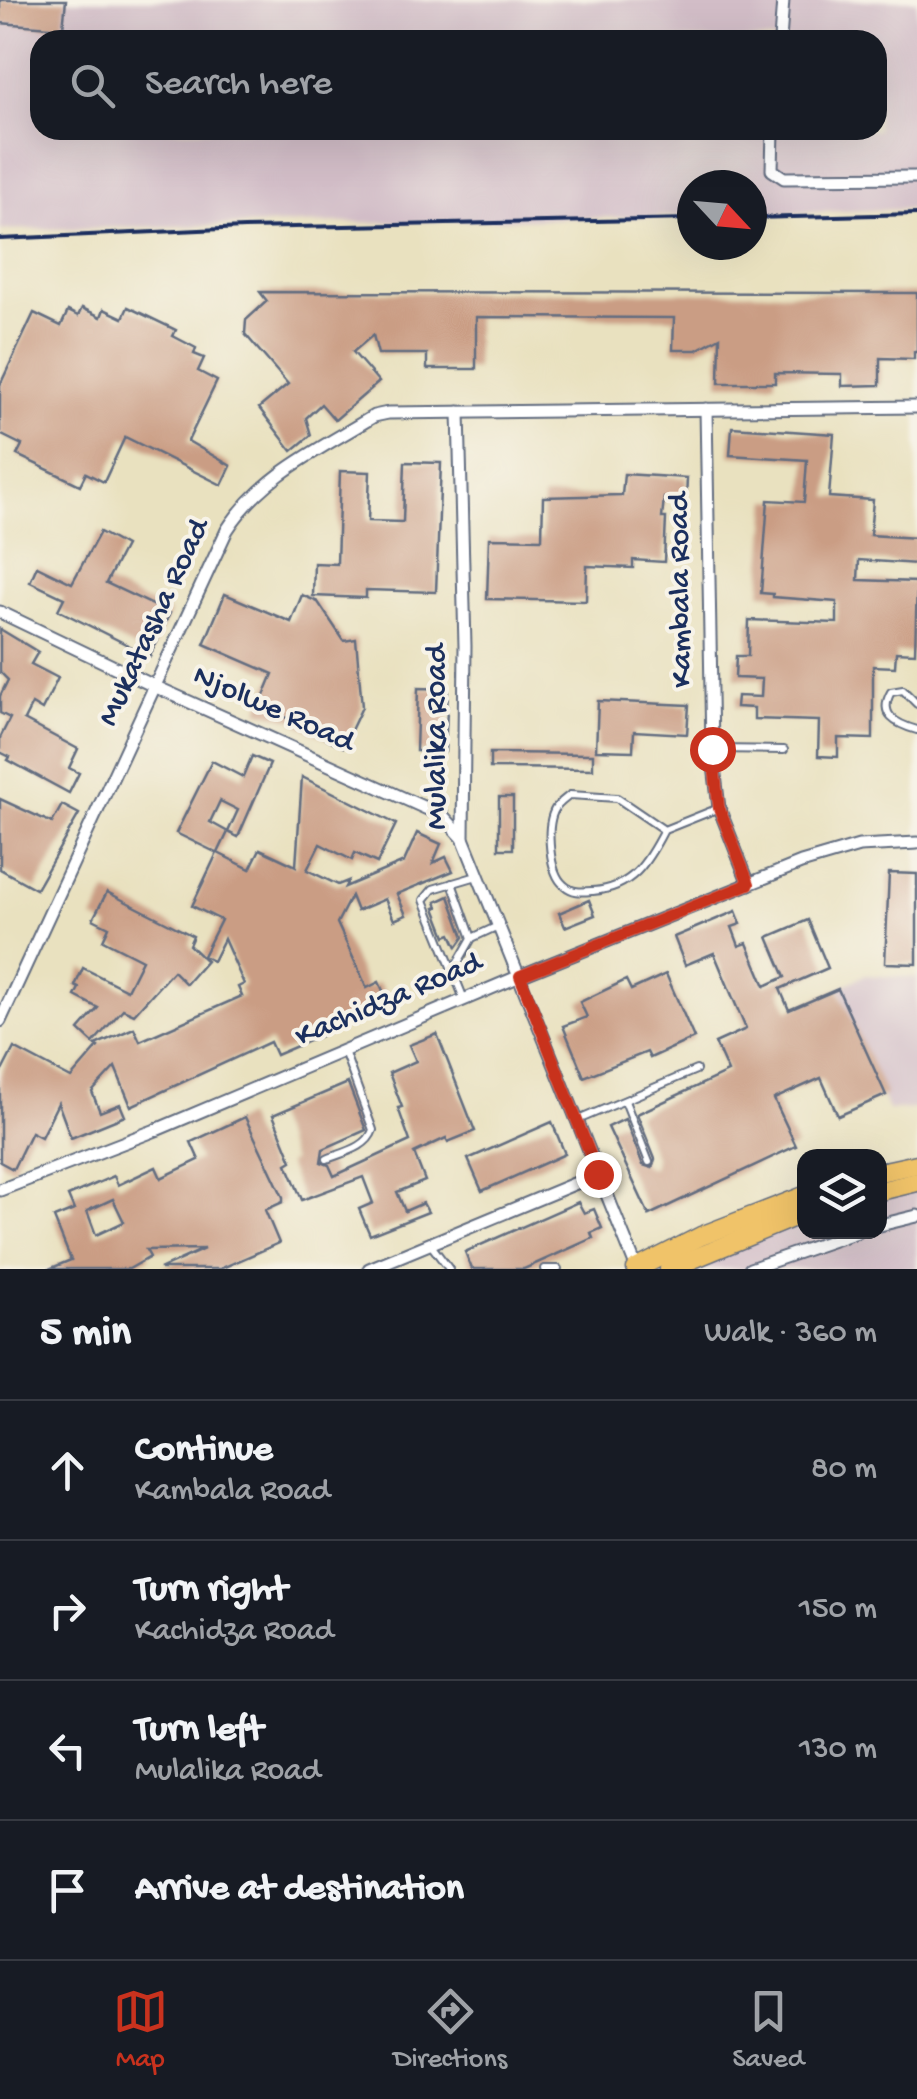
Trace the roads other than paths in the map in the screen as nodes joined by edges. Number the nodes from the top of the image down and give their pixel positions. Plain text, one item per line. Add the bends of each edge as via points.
1 (784, 0) edge
2 (781, 30) edge
3 (773, 140) edge
4 (917, 177) edge
5 (917, 406) edge
6 (706, 409) junction
7 (459, 412) junction
8 (0, 612) edge
9 (154, 686) junction
10 (917, 704) edge
11 (917, 730) edge
12 (712, 749) junction
13 (784, 750) dead end
14 (719, 808) junction
15 (664, 830) junction
16 (463, 838) junction
17 (917, 843) edge
18 (478, 876) junction
19 (452, 884) junction
20 (749, 884) junction
21 (499, 926) junction
22 (472, 938) junction
23 (453, 970) junction
24 (520, 976) junction
25 (464, 999) junction
26 (0, 1021) edge
27 (343, 1050) junction
28 (696, 1070) dead end
29 (625, 1100) junction
30 (578, 1120) junction
31 (327, 1159) dead end
32 (649, 1162) dead end
33 (917, 1164) edge
34 (887, 1170) edge
35 (598, 1174) junction
36 (917, 1182) edge
37 (887, 1189) edge
38 (0, 1190) edge
39 (797, 1199) edge
40 (797, 1216) edge
41 (917, 1216) edge
42 (887, 1223) edge
43 (838, 1239) edge
44 (430, 1245) junction
45 (369, 1269) edge
46 (449, 1269) edge
47 (544, 1269) edge
48 (558, 1269) edge
49 (637, 1269) edge
50 (670, 1269) edge
51 (750, 1269) edge

1 - 2 street
3 - 4 street via 772,170 784,178
5 - 6 street, Mukatasha Road
6 - 7 street, Mukatasha Road
6 - 12 street, Kambala Road
7 - 9 street, Mukatasha Road via 374,416 268,480 227,530
7 - 16 street, Mulalika Road
8 - 9 street, Njolwe Road
9 - 16 street, Njolwe Road via 443,816
9 - 26 street, Mukatasha Road
10 - 11 lane via 903,690 885,702 898,725
12 - 13 lane
12 - 14 street, Kambala Road
14 - 15 lane
14 - 20 street, Kambala Road
15 - 15 lane via 638,871 614,890 578,892 556,876 550,826 554,807 570,795 617,798
16 - 18 street, Mulalika Road
17 - 20 street, Kachidza Road via 828,852
18 - 19 lane
18 - 21 street, Mulalika Road
19 - 22 lane
19 - 23 lane via 424,900
20 - 24 street, Kachidza Road
21 - 22 lane
21 - 24 street, Mulalika Road
22 - 23 lane
23 - 25 lane
24 - 25 street, Kachidza Road
24 - 30 street, Mulalika Road
25 - 27 street, Kachidza Road
27 - 31 lane via 372,1130 370,1139
27 - 38 street, Kachidza Road
28 - 29 lane
29 - 30 lane
29 - 32 lane
30 - 35 street, Mulalika Road
33 - 34 main road
35 - 44 street
35 - 49 street, Mulalika Road
36 - 37 main road
39 - 49 main road
40 - 50 main road
41 - 42 street
43 - 51 street
44 - 45 street
44 - 46 lane
47 - 48 lane

